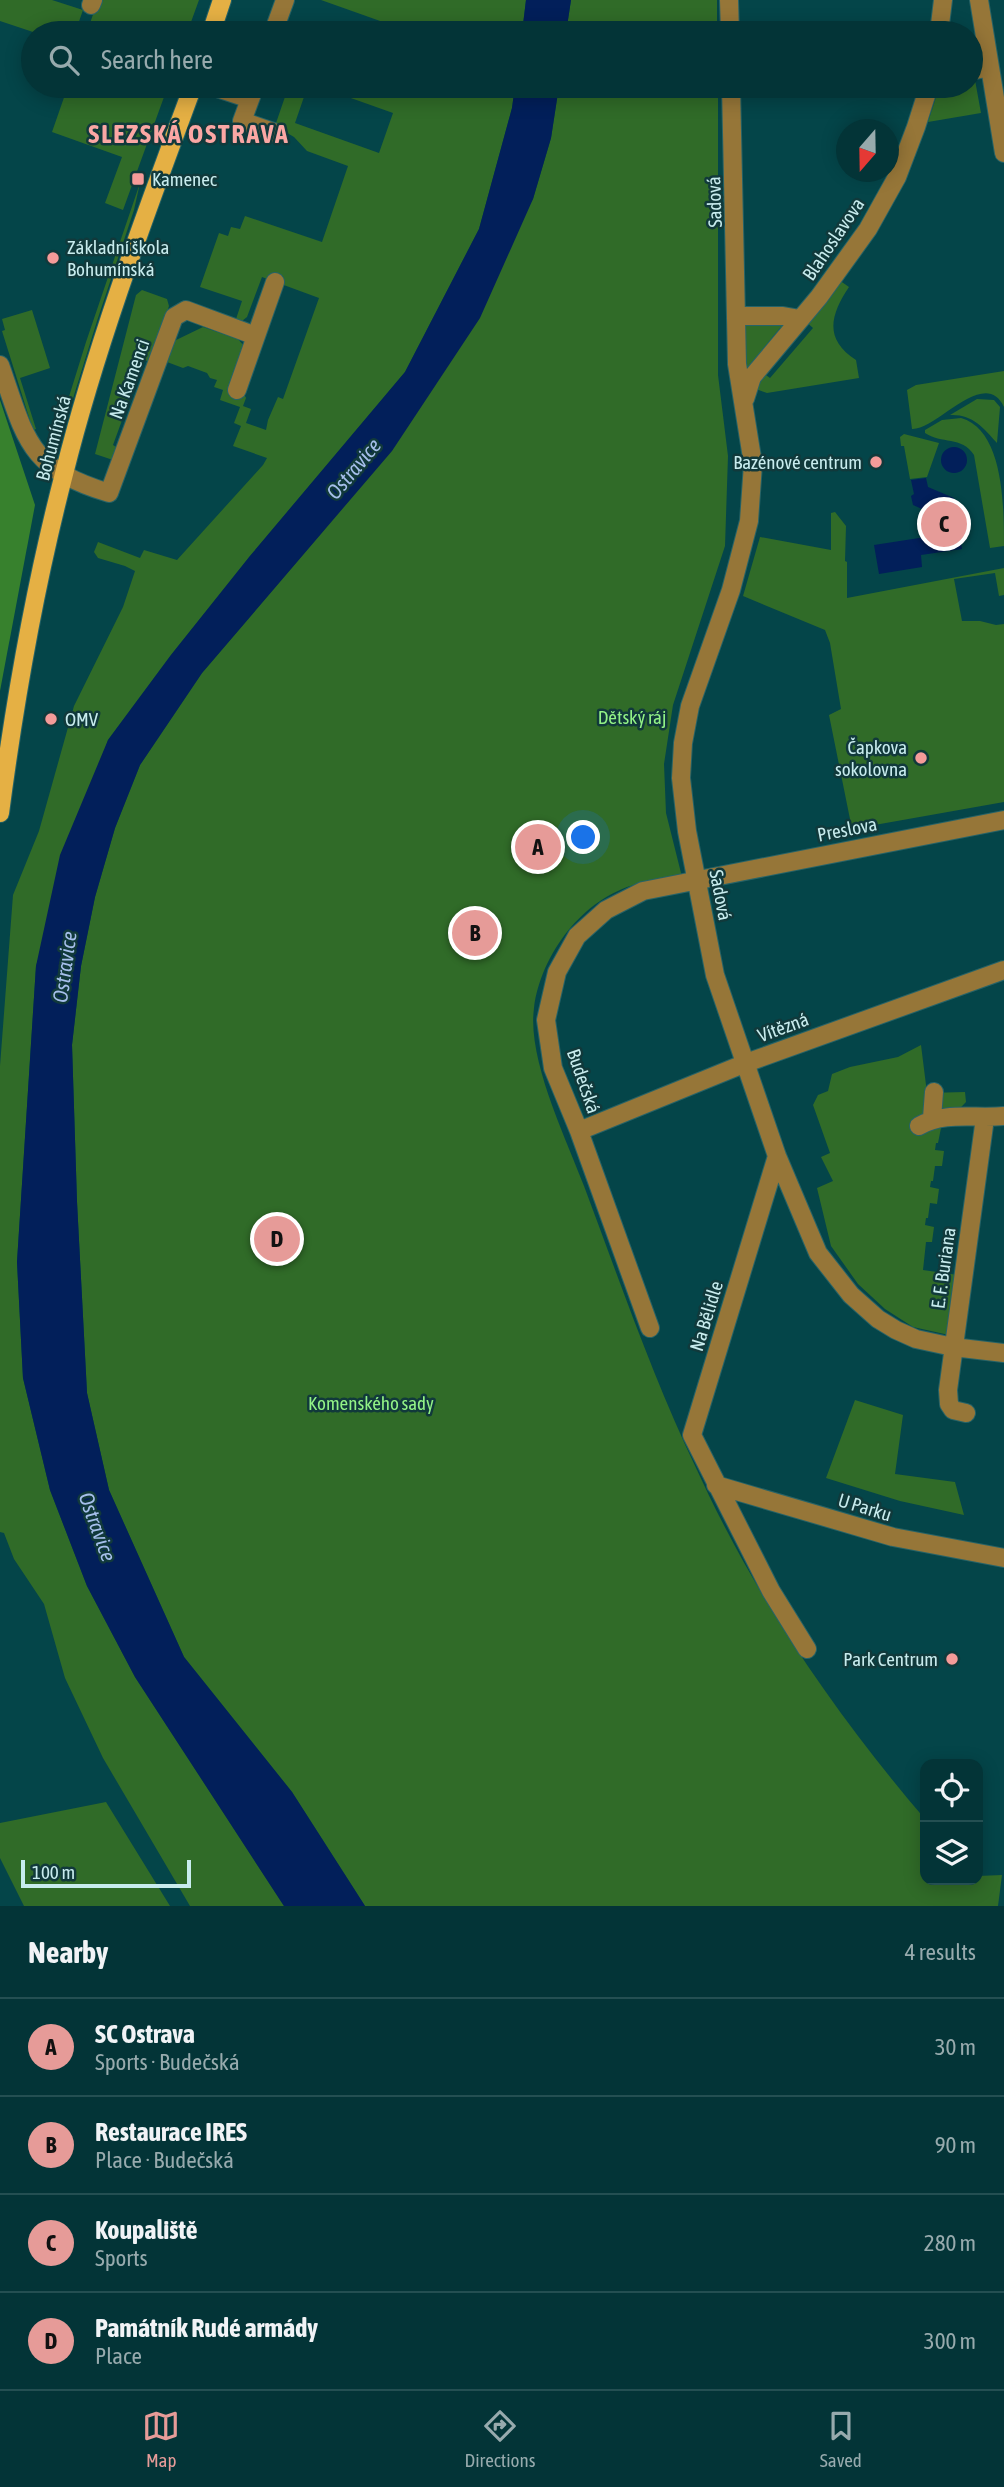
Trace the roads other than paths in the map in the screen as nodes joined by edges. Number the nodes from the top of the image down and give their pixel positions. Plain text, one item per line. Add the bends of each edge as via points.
1 (222, 0) edge
2 (285, 0) edge
3 (729, 0) edge
4 (943, 0) edge
5 (979, 0) edge
6 (215, 21) edge
7 (277, 21) edge
8 (730, 21) edge
9 (940, 21) edge
10 (982, 21) edge
11 (983, 27) edge
12 (989, 67) junction
13 (983, 68) edge
14 (999, 92) edge
15 (188, 98) edge
16 (250, 98) edge
17 (731, 98) edge
18 (925, 98) edge
19 (276, 133) dead end
20 (1004, 153) edge
21 (275, 282) dead end
22 (738, 316) junction
23 (800, 319) junction
24 (256, 336) junction
25 (0, 365) edge
26 (236, 390) dead end
27 (744, 400) junction
28 (64, 474) junction
29 (0, 813) edge
30 (1004, 820) edge
31 (698, 880) junction
32 (1004, 970) edge
33 (746, 1063) junction
34 (934, 1092) dead end
35 (1004, 1116) edge
36 (985, 1118) junction
37 (579, 1130) junction
38 (777, 1156) junction
39 (650, 1328) dead end
40 (953, 1347) junction
41 (1004, 1353) edge
42 (967, 1413) dead end
43 (716, 1485) junction
44 (1004, 1558) edge
45 (807, 1649) dead end

1 - 6 main road
2 - 7 street
3 - 8 street
4 - 9 street
5 - 10 street
11 - 12 street
12 - 13 street
12 - 14 street
14 - 20 street
15 - 28 main road, Bohumínská via 102,342
16 - 19 street via 242,121
17 - 22 street, Sadová
18 - 23 street, Blahoslavova via 897,177 869,229
21 - 24 street
22 - 23 street
22 - 27 street, Sadová via 737,365
23 - 27 street, Blahoslavova via 752,377
24 - 26 street
24 - 28 street, Na Kamenci via 186,310 174,317 109,492
25 - 28 street via 24,433 46,462
27 - 31 street, Sadová via 753,464 749,521 731,590 690,706 683,743 681,778
28 - 29 main road, Bohumínská via 26,646
30 - 31 street, Preslova
31 - 33 street, Sadová via 715,975
31 - 37 street, Budečská via 643,891 606,910 577,936 561,961 546,1020 553,1068
32 - 33 street, Vítězná
33 - 37 street, Vítězná
33 - 38 street, Sadová
34 - 36 street via 926,1122
35 - 36 street
36 - 40 street, E. F. Buriana
37 - 39 street, Budečská
38 - 40 street, Sadová via 818,1253 850,1295 897,1330
38 - 43 street, Na Bělidle via 692,1435
40 - 41 street, Sadová
40 - 42 street, E. F. Buriana via 949,1404 953,1410
43 - 44 street, U Parku via 893,1538
43 - 45 street, Na Bělidle

